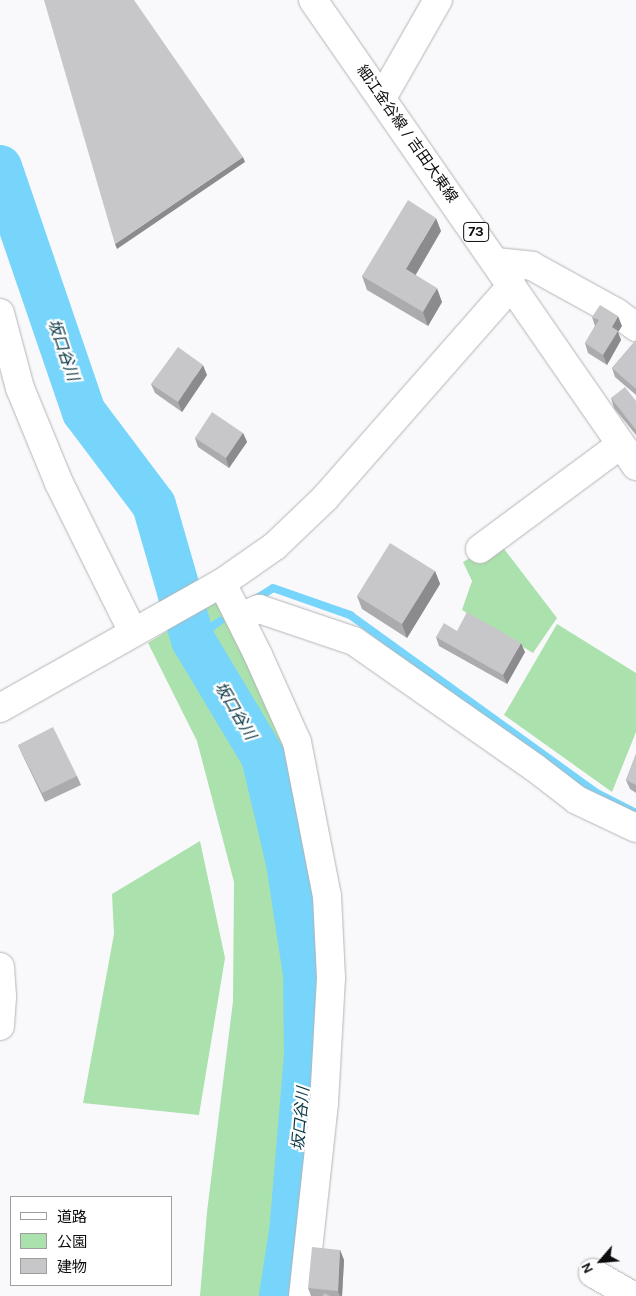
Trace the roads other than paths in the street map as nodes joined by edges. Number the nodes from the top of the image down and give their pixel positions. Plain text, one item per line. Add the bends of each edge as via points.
1 (313, 0) edge
2 (438, 0) edge
3 (382, 98) junction
4 (496, 262) junction
5 (512, 285) junction
6 (0, 313) edge
7 (636, 327) edge
8 (620, 445) junction
9 (636, 466) edge
10 (480, 549) dead end
11 (215, 587) junction
12 (240, 617) junction
13 (138, 629) junction
14 (0, 708) edge
15 (636, 828) edge
16 (0, 966) edge
17 (0, 1026) edge
18 (593, 1273) dead end
19 (302, 1296) edge
20 (633, 1296) edge

1 - 3 street, 細江金谷線 / 吉田大東線 / 73
2 - 3 street
3 - 4 street, 細江金谷線 / 吉田大東線 / 73
4 - 5 street, 細江金谷線 / 吉田大東線 / 73
4 - 7 street via 532,266
5 - 8 street, 細江金谷線 / 吉田大東線 / 73
5 - 11 street via 325,498 275,546
6 - 13 street via 20,388 59,483
8 - 9 street, 細江金谷線 / 吉田大東線 / 73
8 - 10 street
11 - 12 street
11 - 13 street
12 - 15 street via 259,608 354,641 577,800
12 - 19 street via 297,742 327,896 331,978 324,1103
13 - 14 street
16 - 17 street
18 - 20 street

